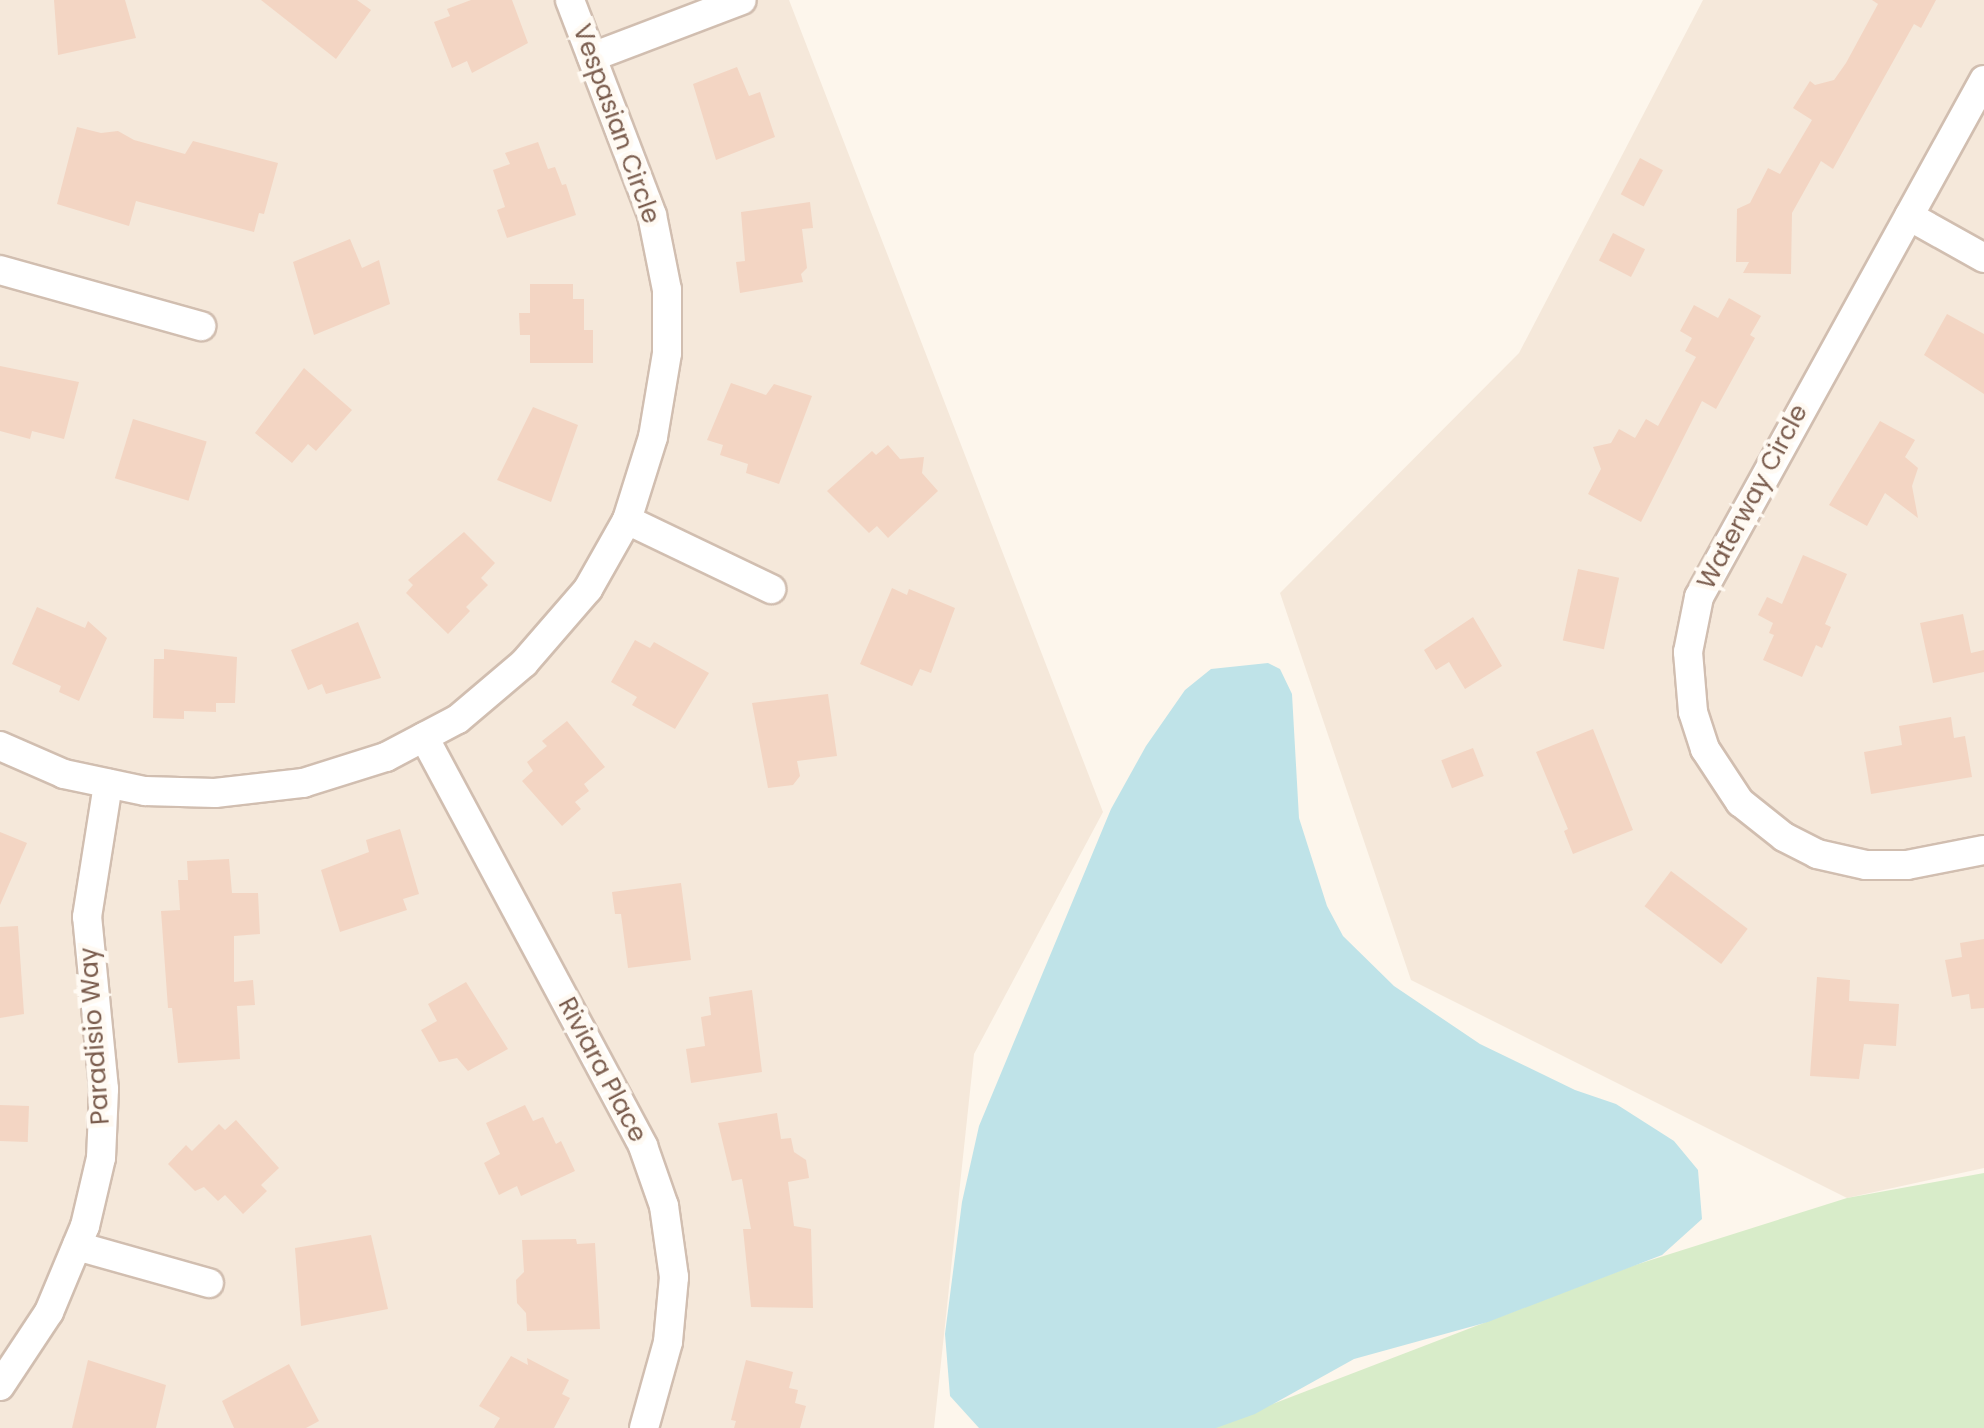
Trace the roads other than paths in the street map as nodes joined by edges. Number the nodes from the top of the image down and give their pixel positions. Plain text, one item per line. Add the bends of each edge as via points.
1 (570, 0) edge
2 (742, 0) edge
3 (592, 57) junction
4 (1984, 80) edge
5 (1909, 216) junction
6 (1984, 258) edge
7 (0, 270) edge
8 (200, 326) dead end
9 (626, 520) junction
10 (771, 590) dead end
11 (424, 737) junction
12 (0, 746) edge
13 (108, 784) junction
14 (1984, 850) edge
15 (77, 1246) junction
16 (209, 1283) dead end
17 (0, 1386) edge
18 (644, 1428) edge

1 - 3 street, Vespasian Circle
2 - 3 street
3 - 9 street, Vespasian Circle via 652,215 668,290 667,353 653,437
4 - 5 street, Waterway Circle
5 - 6 street
5 - 14 street, Waterway Circle via 1699,597 1689,682 1705,749 1722,778 1784,838 1866,866
7 - 8 street
9 - 10 street
9 - 11 street, Vespasian Circle via 588,588 524,663 458,720
11 - 13 street, Vespasian Circle via 386,757 303,782 215,793
11 - 18 street, Riviara Place via 643,1146 664,1206 674,1277 670,1326
12 - 13 street, Vespasian Circle via 64,774
13 - 15 street, Paradisio Way via 87,917 104,1088 101,1158
15 - 16 street
15 - 17 street, Paradisio Way via 49,1312

